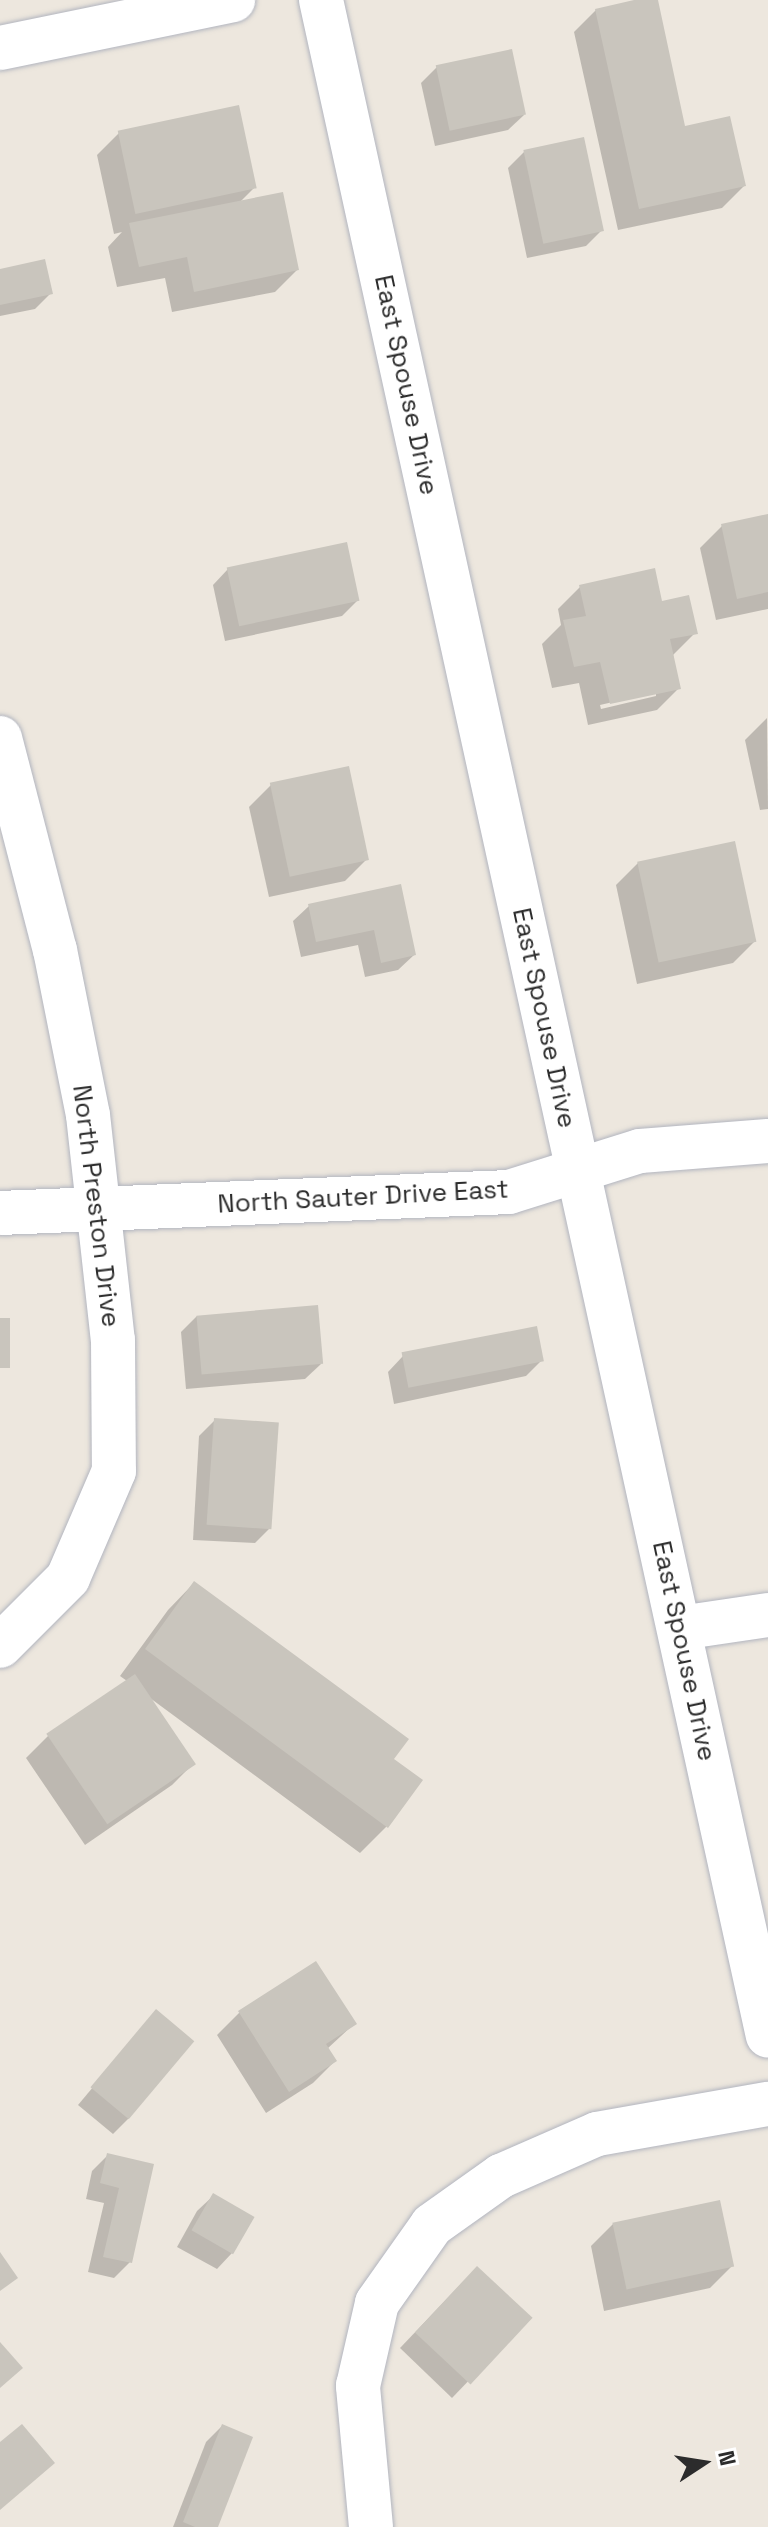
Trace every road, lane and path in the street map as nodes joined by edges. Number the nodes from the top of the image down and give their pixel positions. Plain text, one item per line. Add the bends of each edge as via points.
1 (233, 0) edge
2 (321, 0) edge
3 (0, 48) edge
4 (2, 757) edge
5 (768, 1141) edge
6 (577, 1170) junction
7 (101, 1211) junction
8 (0, 1213) edge
9 (768, 1615) edge
10 (680, 1628) junction
11 (0, 1646) edge
12 (768, 2036) edge
13 (768, 2104) edge
14 (371, 2527) edge

1 - 3 street
2 - 6 street, East Spouse Drive
4 - 7 street, North Preston Drive via 55,950
5 - 6 street, North Sauter Drive East via 640,1151
6 - 7 street, North Sauter Drive East via 509,1192
6 - 10 street, East Spouse Drive
7 - 8 street, North Sauter Drive East
7 - 11 street, North Preston Drive via 113,1340 114,1471 68,1578
9 - 10 street
10 - 12 street, East Spouse Drive
13 - 14 street via 597,2134 501,2176 432,2225 377,2303 358,2386

